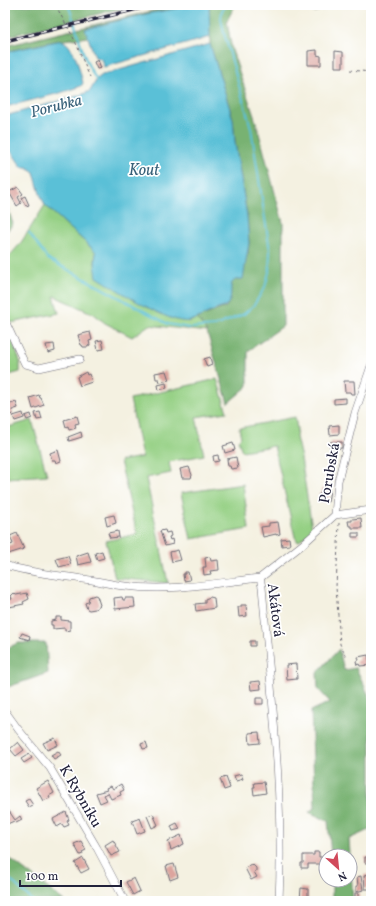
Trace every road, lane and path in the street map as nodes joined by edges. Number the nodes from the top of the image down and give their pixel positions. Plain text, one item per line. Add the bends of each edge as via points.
1 (56, 5) edge
2 (350, 70) dead end
3 (371, 72) edge
4 (90, 77) dead end
5 (5, 321) edge
6 (80, 359) dead end
7 (371, 366) edge
8 (371, 510) edge
9 (338, 514) junction
10 (5, 565) edge
11 (260, 578) junction
12 (346, 657) dead end
13 (5, 711) edge
14 (125, 901) edge
15 (279, 901) edge

1 - 4 path
2 - 3 path
5 - 6 street via 25,364 39,368
7 - 9 street, Porubská via 355,413 338,481
8 - 9 street
9 - 11 street, Porubská
9 - 12 path via 336,587 340,644
10 - 11 street, Akátová via 33,572 126,586 159,588
11 - 15 street, Akátová via 272,699 280,865
13 - 14 street, K Rybníku via 50,768

